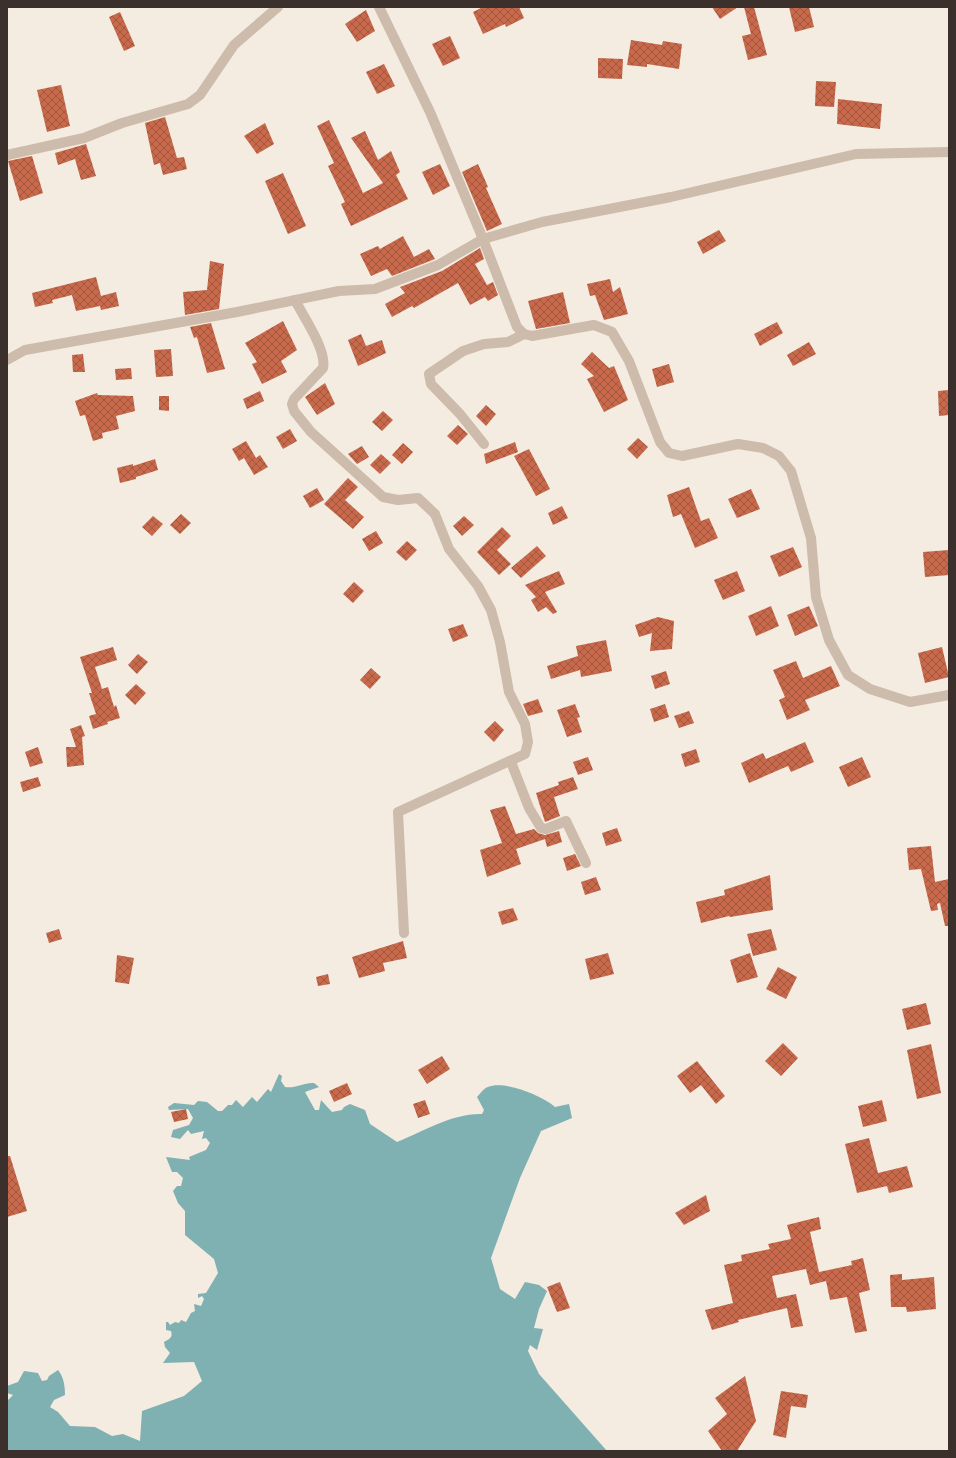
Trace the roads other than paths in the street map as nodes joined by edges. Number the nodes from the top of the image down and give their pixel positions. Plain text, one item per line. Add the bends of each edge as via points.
1 (278, 7) edge
2 (379, 7) edge
3 (949, 152) edge
4 (7, 155) edge
5 (483, 239) junction
6 (295, 300) junction
7 (524, 334) junction
8 (7, 360) edge
9 (484, 444) dead end
10 (949, 695) edge
11 (511, 762) junction
12 (586, 863) dead end
13 (404, 933) dead end

1 - 4 street via 234,45 200,95 188,104 122,123 84,138
2 - 5 street via 430,112
3 - 5 street via 856,154 672,197 542,222
5 - 6 street via 438,265 375,289 339,290
5 - 7 street via 517,327
6 - 8 street via 25,350
6 - 11 street via 324,362 323,368 294,399 294,411 311,432 383,497 398,500 418,498 435,514 449,550 478,586 491,610 510,692 525,724 528,742 525,754
7 - 9 street via 508,342 484,344 463,351 429,374 431,384
7 - 10 street via 532,336 594,325 612,332 629,361 660,442 669,453 682,456 738,444 763,448 779,456 791,470 811,538 816,597 829,640 848,675 870,689 910,702
11 - 12 street via 529,808 540,828 546,829 566,821
11 - 13 street via 398,812

